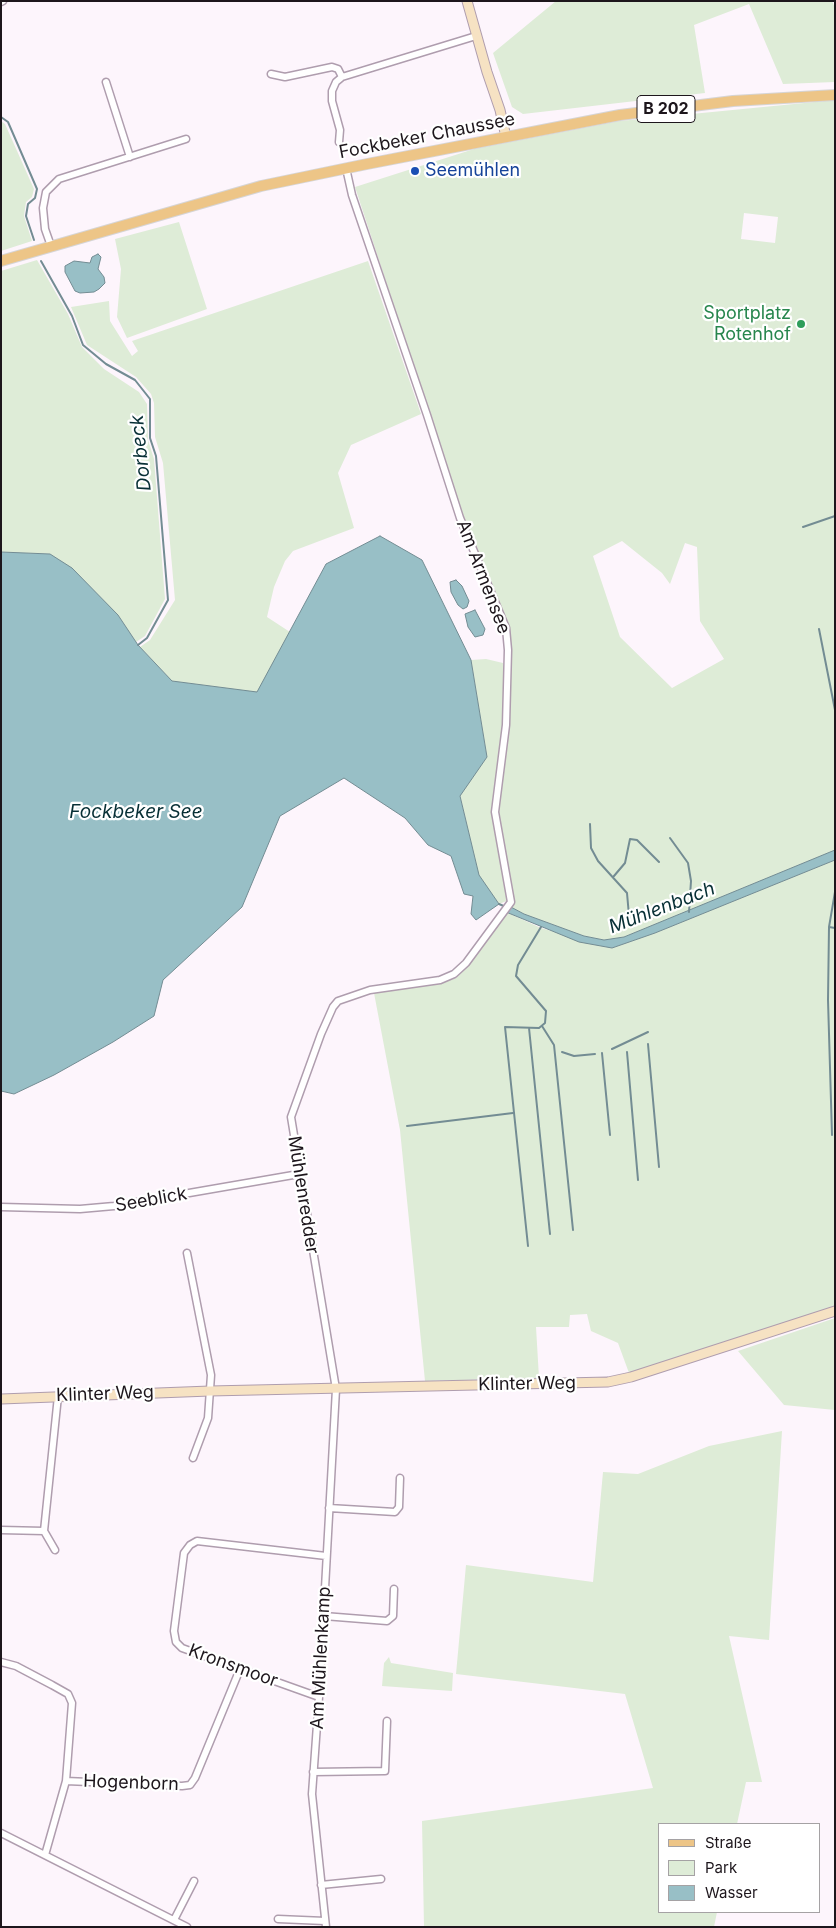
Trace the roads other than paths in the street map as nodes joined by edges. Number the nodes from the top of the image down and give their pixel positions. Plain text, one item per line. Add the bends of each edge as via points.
1 (467, 1) edge
2 (476, 36) junction
3 (271, 74) dead end
4 (342, 77) junction
5 (106, 82) dead end
6 (835, 95) edge
7 (506, 137) junction
8 (186, 139) dead end
9 (339, 142) dead end
10 (130, 157) junction
11 (346, 168) junction
12 (51, 246) junction
13 (1, 261) edge
14 (333, 1006) joint
15 (299, 1174) junction
16 (1, 1207) edge
17 (187, 1253) dead end
18 (835, 1312) edge
19 (336, 1389) junction
20 (210, 1391) junction
21 (58, 1396) junction
22 (1, 1399) edge
23 (193, 1458) dead end
24 (400, 1478) dead end
25 (330, 1508) junction
26 (1, 1530) edge
27 (44, 1531) junction
28 (55, 1550) dead end
29 (326, 1556) junction
30 (394, 1589) dead end
31 (324, 1616) junction
32 (1, 1662) edge
33 (240, 1669) junction
34 (319, 1697) junction
35 (387, 1721) dead end
36 (314, 1772) junction
37 (66, 1781) junction
38 (1, 1833) edge
39 (45, 1855) junction
40 (381, 1879) dead end
41 (194, 1881) dead end
42 (321, 1885) junction
43 (278, 1919) dead end
44 (174, 1920) junction
45 (325, 1924) edge
46 (187, 1927) edge

1 - 2 street
2 - 4 street
2 - 7 street
3 - 4 street via 285,76 332,66
4 - 9 street via 332,90 340,130
5 - 10 street
6 - 7 main road, Fockbeker Chaussee / B 202 via 733,101 620,115
7 - 11 main road, Fockbeker Chaussee / B 202
8 - 10 street
10 - 12 street via 59,179 46,192 43,208
11 - 12 main road, Fockbeker Chaussee / B 202 via 261,186
11 - 14 street, Am Armensee via 352,195 460,518 506,628 506,725 495,812 511,902 466,963 454,974 440,980 370,990 344,998
12 - 13 main road, Fockbeker Chaussee
14 - 15 street, Mühlenredder via 290,1118
15 - 16 street, Seeblick via 114,1206 80,1209
15 - 19 street, Mühlenredder
17 - 20 street via 211,1375
18 - 19 street, Klinter Weg via 608,1382
19 - 20 street, Klinter Weg
19 - 25 street, Am Mühlenkamp
20 - 21 street, Klinter Weg
20 - 23 street via 208,1418
21 - 22 street, Klinter Weg
21 - 27 street
24 - 25 street via 399,1507 395,1512
25 - 29 street, Am Mühlenkamp
26 - 27 street
27 - 28 street
29 - 31 street, Am Mühlenkamp
29 - 33 street, Kronsmoor via 197,1541 190,1545 184,1553 174,1631 176,1642 182,1648
30 - 31 street via 393,1616 387,1621
31 - 34 street, Am Mühlenkamp
32 - 37 street via 16,1666 68,1694 72,1703
33 - 34 street, Kronsmoor
33 - 37 street, Hogenborn via 190,1785
34 - 36 street, Am Mühlenkamp
35 - 36 street via 385,1771
36 - 42 street, Am Mühlenkamp via 312,1794
37 - 39 street
38 - 39 street
39 - 44 street
40 - 42 street
41 - 44 street
42 - 45 street, Am Mühlenkamp
43 - 45 street
44 - 46 street

